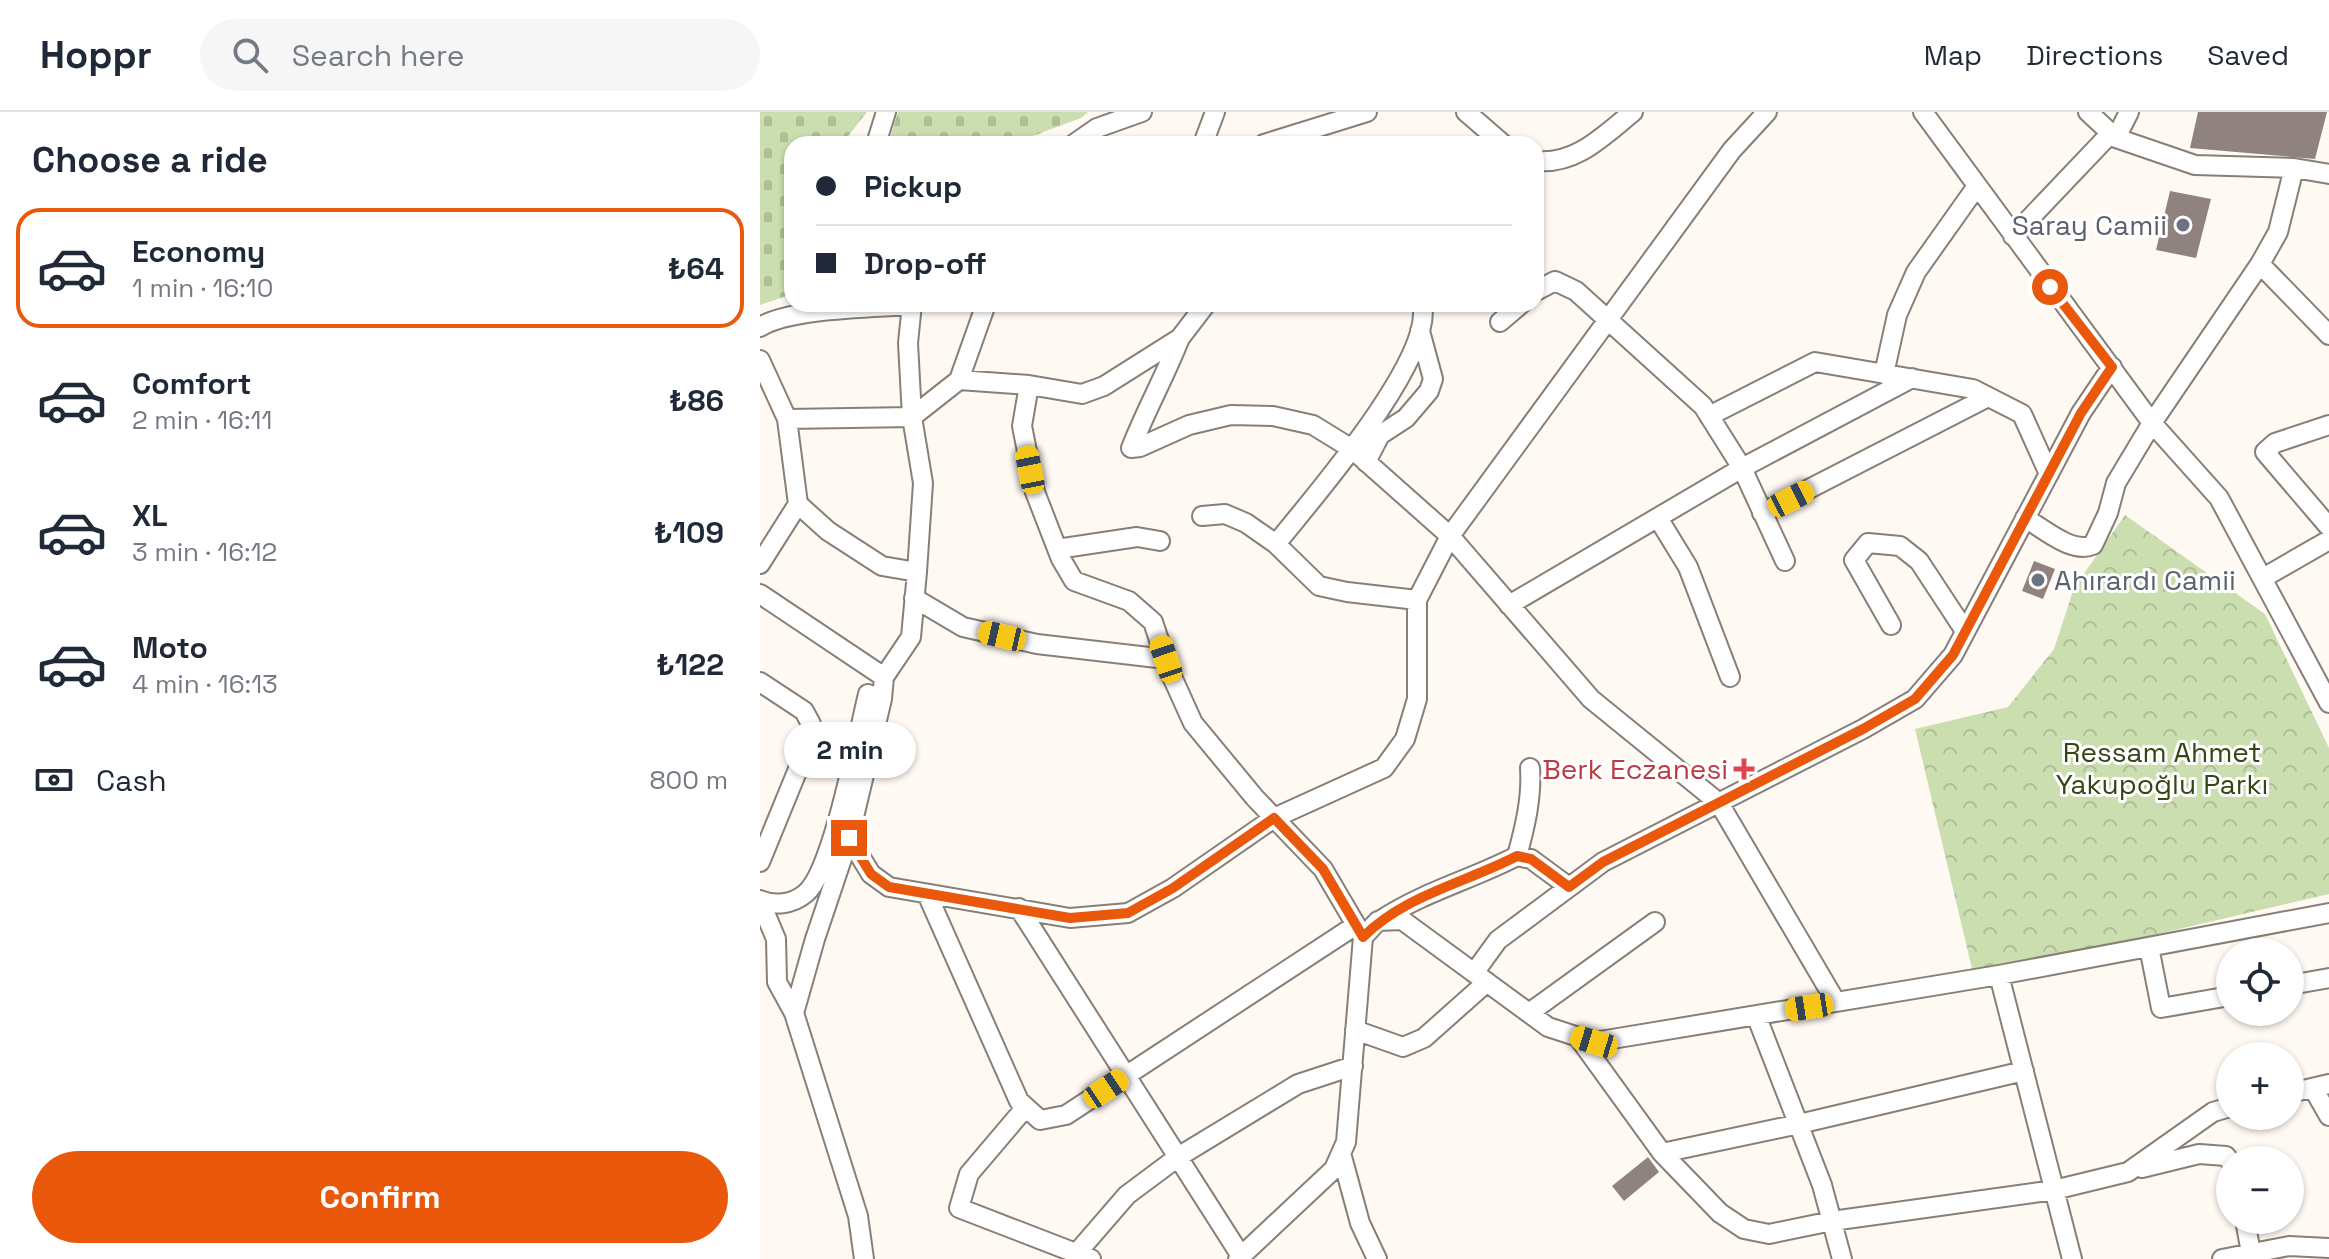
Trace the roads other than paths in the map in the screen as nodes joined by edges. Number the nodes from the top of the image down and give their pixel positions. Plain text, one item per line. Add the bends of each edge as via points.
1 (886, 112) edge
2 (1142, 112) edge
3 (1215, 112) edge
4 (1367, 112) edge
5 (1633, 112) edge
6 (1767, 112) edge
7 (1923, 112) edge
8 (2088, 112) edge
9 (2129, 112) edge
10 (1473, 115) edge
11 (878, 136) edge
12 (1086, 136) edge
13 (1206, 136) edge
14 (1290, 136) edge
15 (1495, 136) edge
16 (2113, 136) junction
17 (1544, 161) edge
18 (2294, 168) junction
19 (2329, 174) edge
20 (1977, 186) junction
21 (2013, 236) junction
22 (2260, 264) junction
23 (1544, 287) edge
24 (829, 312) edge
25 (911, 312) edge
26 (983, 312) edge
27 (1203, 312) edge
28 (1421, 312) edge
29 (1512, 312) edge
30 (1500, 322) dead end
31 (1608, 322) junction
32 (760, 327) edge
33 (1420, 331) junction
34 (2329, 335) edge
35 (1180, 338) junction
36 (760, 360) edge
37 (2112, 367) junction
38 (1884, 374) junction
39 (1912, 378) junction
40 (959, 380) junction
41 (1029, 385) junction
42 (1988, 397) junction
43 (1709, 416) junction
44 (912, 417) junction
45 (787, 419) junction
46 (2152, 423) junction
47 (2329, 425) edge
48 (1359, 456) junction
49 (1742, 468) junction
50 (2049, 474) junction
51 (798, 504) junction
52 (1762, 513) junction
53 (1202, 516) dead end
54 (1658, 518) junction
55 (2025, 518) junction
56 (2329, 527) edge
57 (1450, 536) junction
58 (2329, 540) edge
59 (1160, 541) dead end
60 (1276, 544) junction
61 (1057, 549) junction
62 (1785, 561) dead end
63 (760, 564) edge
64 (917, 572) junction
65 (2263, 578) junction
66 (760, 594) edge
67 (914, 598) junction
68 (1417, 600) junction
69 (1509, 605) junction
70 (1891, 625) dead end
71 (1965, 631) junction
72 (1166, 659) junction
73 (884, 677) junction
74 (1730, 677) dead end
75 (760, 682) edge
76 (882, 699) junction
77 (2329, 703) edge
78 (1530, 768) dead end
79 (1719, 803) junction
80 (1274, 818) junction
81 (849, 838) junction
82 (1517, 856) junction
83 (760, 862) edge
84 (1569, 887) junction
85 (927, 894) junction
86 (760, 900) edge
87 (1019, 908) junction
88 (2329, 913) edge
89 (1378, 921) junction
90 (1655, 922) dead end
91 (1359, 931) junction
92 (2149, 947) junction
93 (1999, 975) junction
94 (1480, 978) junction
95 (2329, 978) edge
96 (2304, 982) edge
97 (2216, 998) edge
98 (1836, 1002) junction
99 (794, 1013) junction
100 (1529, 1013) junction
101 (1756, 1015) junction
102 (1355, 1030) junction
103 (1578, 1037) junction
104 (1353, 1066) junction
105 (2024, 1071) junction
106 (1126, 1076) junction
107 (2321, 1086) edge
108 (1025, 1108) junction
109 (2216, 1111) edge
110 (2329, 1116) edge
111 (1799, 1124) junction
112 (1341, 1153) junction
113 (1662, 1153) junction
114 (2216, 1155) edge
115 (1178, 1157) junction
116 (2128, 1172) junction
117 (2054, 1190) junction
118 (1832, 1221) junction
119 (2248, 1234) edge
120 (2329, 1248) edge
121 (2251, 1253) junction
122 (1250, 1254) edge
123 (1084, 1256) edge
124 (864, 1259) edge
125 (1377, 1259) edge
126 (1842, 1259) edge
127 (2072, 1259) edge
128 (2222, 1259) edge

1 - 11 street
2 - 12 street
3 - 13 street
4 - 14 street
5 - 17 street via 1566,160
6 - 31 street via 1732,150
7 - 20 street
8 - 16 street
9 - 16 street
10 - 15 street
16 - 18 street via 2195,165
16 - 21 street
18 - 19 street
18 - 22 street via 2278,232
20 - 21 street
20 - 38 street via 1916,272 1897,315
21 - 37 street
22 - 34 street
22 - 46 street
23 - 31 street via 1555,281 1576,291
24 - 32 street
25 - 44 street
26 - 40 street
27 - 35 street
28 - 33 street
29 - 30 street
31 - 43 street
31 - 57 street
33 - 48 street
33 - 48 street via 1433,379 1429,391 1406,418
35 - 41 street via 1082,394
35 - 48 street via 1131,448 1231,415 1273,416 1313,425
36 - 45 street
37 - 46 street
37 - 50 street
38 - 39 street
38 - 43 street via 1815,362
39 - 42 street via 1973,389
39 - 49 street
40 - 41 street
40 - 44 street
41 - 61 street via 1022,426 1035,492
42 - 50 street via 2022,414
42 - 52 street
43 - 49 street
44 - 45 street
44 - 64 street via 923,483
45 - 51 street
46 - 55 street via 2116,483 2093,545 2072,545
46 - 65 street via 2219,498
47 - 56 street via 2275,443 2265,452
48 - 57 street
48 - 60 street
49 - 52 street
49 - 54 street
50 - 55 street
51 - 63 street
51 - 64 street via 882,566
52 - 62 street
53 - 60 street via 1225,514
54 - 69 street
54 - 74 street via 1688,567
55 - 71 street
57 - 68 street
57 - 69 street
58 - 65 street
59 - 61 street via 1137,537
60 - 68 street via 1319,586
61 - 72 street via 1074,581 1129,601 1153,622
64 - 67 street
65 - 77 street
66 - 73 street
67 - 72 street via 963,627 1037,644
67 - 73 street via 911,637
68 - 80 street via 1417,699 1405,739 1384,768
69 - 79 street via 1591,699
70 - 71 street via 1854,560 1868,543 1900,546 1919,561
71 - 79 street via 1953,655 1915,699
72 - 80 street via 1193,723
73 - 76 street
75 - 83 street via 804,711 811,724
76 - 81 street
76 - 86 street via 868,694 826,861 806,893 780,905
78 - 82 street
79 - 84 street via 1603,862
79 - 98 street
80 - 87 street via 1128,913 1070,918
80 - 91 street via 1323,869
81 - 85 street via 871,874 889,887
81 - 99 street
82 - 84 street via 1531,859
82 - 89 street via 1406,903
84 - 94 street via 1498,940
85 - 87 street
85 - 108 street
86 - 99 street via 776,939 777,982
87 - 106 street
88 - 92 street
89 - 91 street
89 - 94 street via 1402,920
90 - 100 street
91 - 102 street
91 - 106 street
92 - 93 street
92 - 97 street via 2161,1008
93 - 98 street
93 - 105 street
94 - 100 street
94 - 102 street via 1424,1038 1403,1047
95 - 96 street
98 - 101 street
99 - 124 street via 858,1216
100 - 103 street via 1548,1027
101 - 103 street via 1594,1042
101 - 111 street
102 - 104 street
103 - 113 street
104 - 112 street
104 - 115 street via 1298,1084
105 - 111 street
105 - 117 street
106 - 108 street via 1066,1115 1040,1120
106 - 115 street
107 - 110 street
108 - 123 street via 969,1174 959,1208
109 - 116 street
111 - 113 street
111 - 118 street
112 - 122 street via 1334,1169
112 - 125 street via 1360,1223
113 - 118 street via 1720,1213 1744,1229 1769,1234
114 - 116 street via 2199,1154
115 - 122 street
115 - 123 street via 1127,1195
116 - 117 street
117 - 118 street
117 - 127 street
118 - 126 street
119 - 121 street
120 - 121 street via 2289,1246
121 - 128 street

